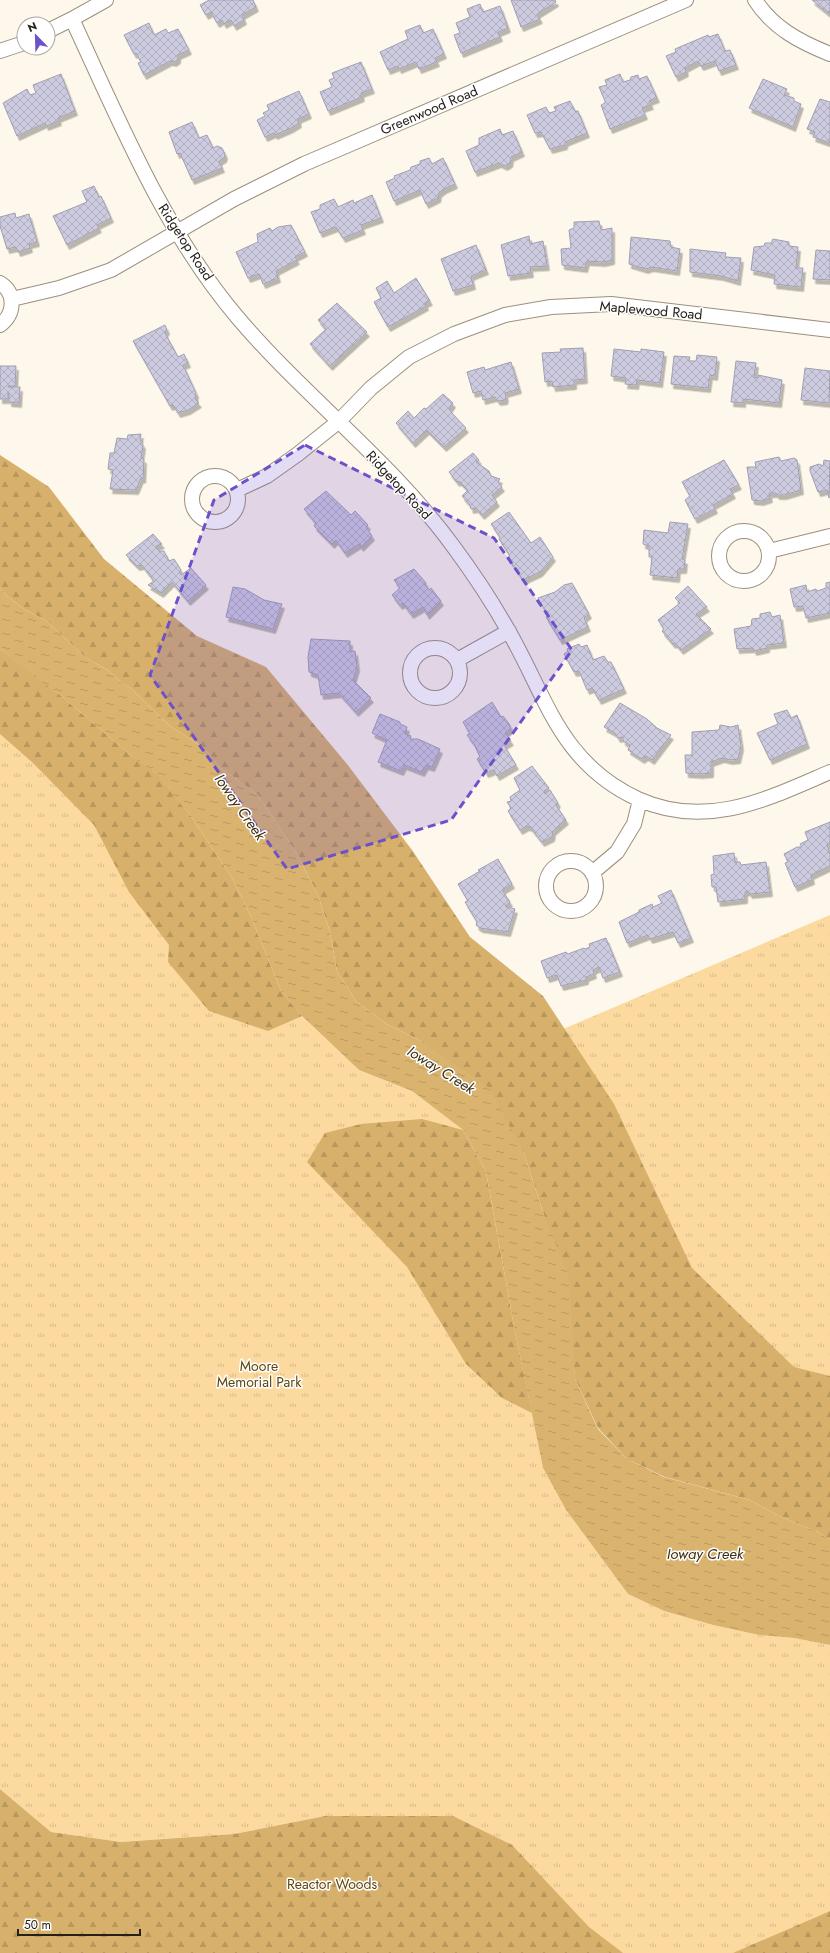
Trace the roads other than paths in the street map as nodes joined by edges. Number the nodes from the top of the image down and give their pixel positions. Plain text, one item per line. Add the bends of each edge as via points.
1 (106, 0) edge
2 (686, 0) edge
3 (755, 0) edge
4 (72, 19) junction
5 (56, 27) edge
6 (16, 46) edge
7 (0, 52) edge
8 (830, 54) edge
9 (178, 232) junction
10 (0, 283) edge
11 (12, 299) junction
12 (0, 324) edge
13 (830, 330) edge
14 (338, 422) junction
15 (237, 490) dead end
16 (830, 536) edge
17 (769, 551) dead end
18 (509, 631) junction
19 (457, 660) dead end
20 (830, 772) edge
21 (640, 800) junction
22 (592, 873) dead end

1 - 4 street
2 - 9 street, Greenwood Road via 304,164 234,199
3 - 8 street via 780,29 808,46
4 - 5 street
4 - 9 street, Ridgetop Road via 150,185
6 - 7 street
9 - 11 street, Greenwood Road via 111,270 59,288
9 - 14 street, Ridgetop Road via 236,316 284,369
10 - 11 street via 9,291
11 - 12 street via 10,314
13 - 14 street, Maplewood Road via 611,304 551,307 506,315 454,334 409,358 371,388
14 - 15 street, Maplewood Road via 267,476
14 - 18 street, Ridgetop Road via 416,499 477,578
16 - 17 street
18 - 19 street
18 - 21 street, Ridgetop Road via 561,733 578,757 615,787
20 - 21 street, Ridgetop Road via 764,801 736,809 689,811 668,809
21 - 22 street via 634,824 617,852

